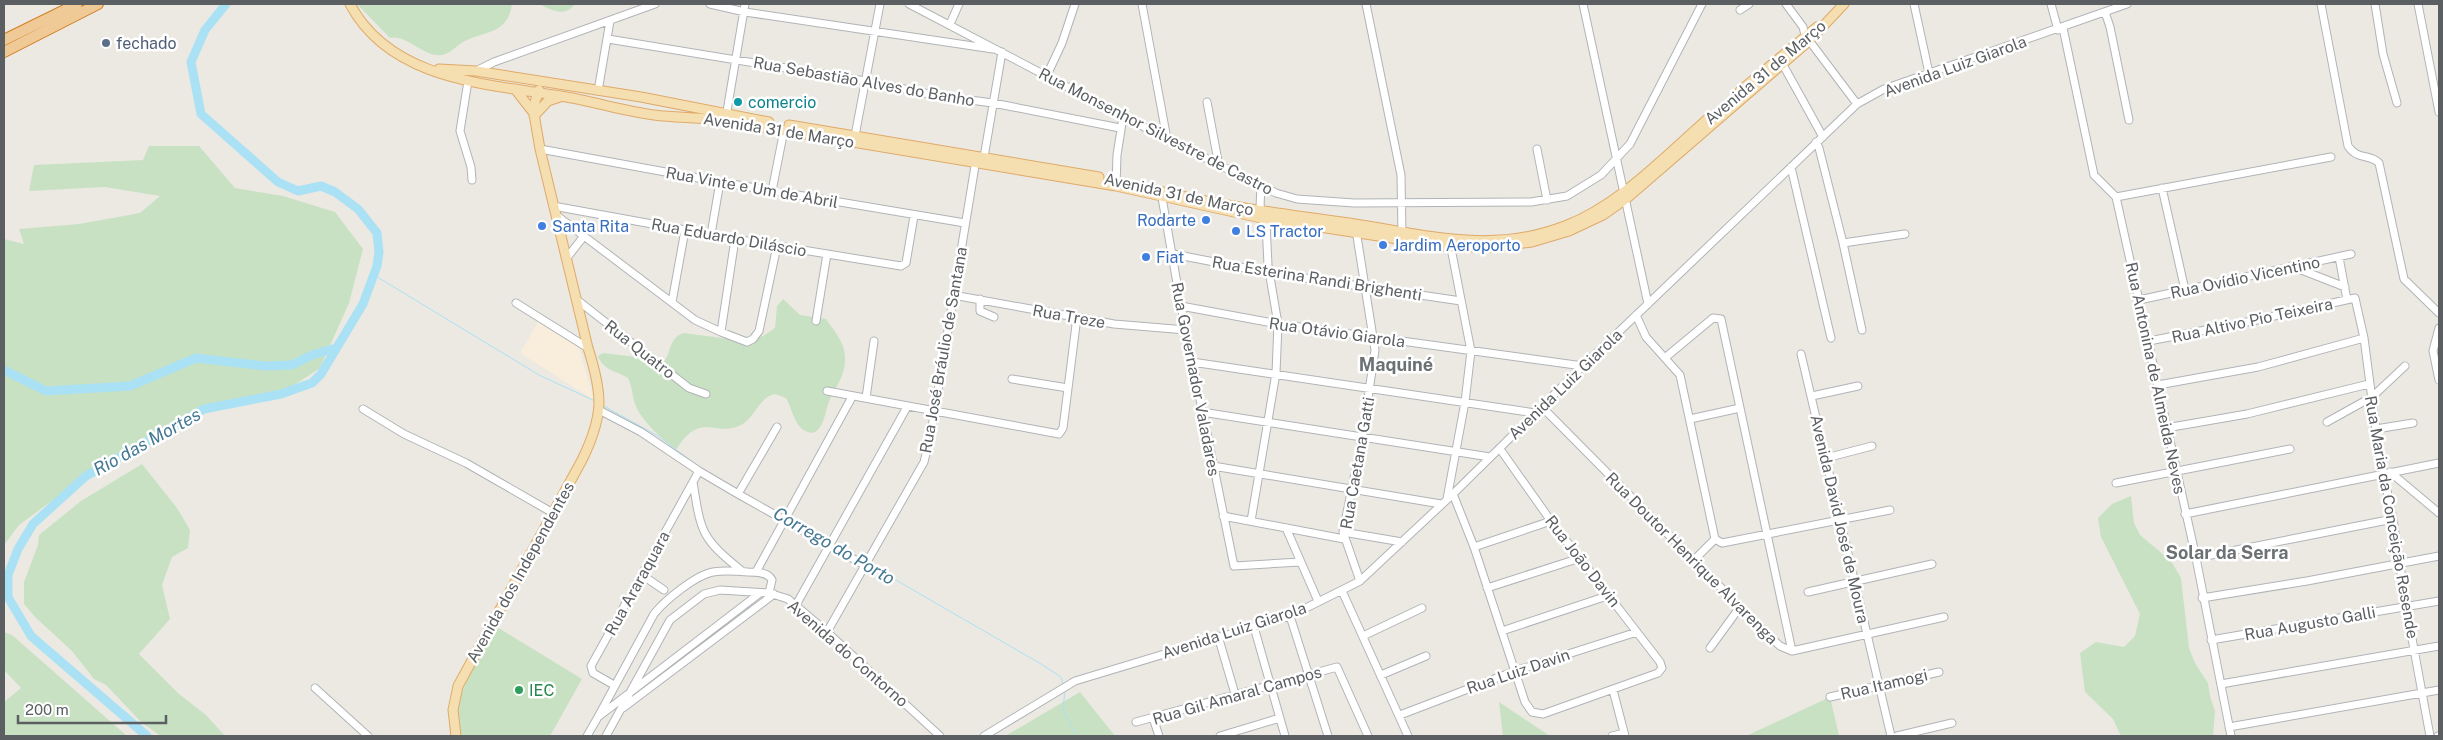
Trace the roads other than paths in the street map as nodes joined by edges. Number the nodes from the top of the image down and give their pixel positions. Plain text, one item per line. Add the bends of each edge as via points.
1 (77, 4) edge
2 (98, 4) edge
3 (350, 4) edge
4 (655, 4) edge
5 (710, 4) edge
6 (880, 4) edge
7 (908, 4) edge
8 (959, 4) edge
9 (1075, 4) edge
10 (1142, 4) edge
11 (1366, 4) edge
12 (1584, 4) edge
13 (1702, 4) edge
14 (1750, 4) edge
15 (1786, 4) edge
16 (1844, 4) edge
17 (1914, 4) edge
18 (2051, 4) edge
19 (2127, 4) edge
20 (2321, 4) edge
21 (2376, 4) edge
22 (2418, 4) edge
23 (745, 8) edge
24 (1740, 10) dead end
25 (2105, 12) junction
26 (610, 21) junction
27 (950, 24) junction
28 (2060, 29) junction
29 (874, 32) junction
30 (1808, 38) junction
31 (608, 39) junction
32 (4, 40) edge
33 (999, 51) junction
34 (4, 52) edge
35 (737, 59) junction
36 (1782, 63) junction
37 (422, 66) junction
38 (476, 71) junction
39 (1929, 72) junction
40 (1047, 75) junction
41 (510, 76) junction
42 (865, 81) junction
43 (470, 82) junction
44 (556, 83) junction
45 (511, 89) junction
46 (598, 91) junction
47 (537, 92) junction
48 (562, 96) junction
49 (641, 97) junction
50 (1207, 102) dead end
51 (993, 103) junction
52 (2397, 103) dead end
53 (1857, 104) junction
54 (2439, 112) edge
55 (643, 113) junction
56 (534, 114) junction
57 (1124, 117) junction
58 (726, 118) junction
59 (2129, 120) dead end
60 (1120, 128) junction
61 (784, 130) junction
62 (1694, 135) junction
63 (1823, 137) junction
64 (854, 139) junction
65 (1167, 139) junction
66 (1816, 142) junction
67 (540, 149) junction
68 (1537, 149) dead end
69 (2331, 157) dead end
70 (1618, 159) junction
71 (980, 160) junction
72 (1219, 166) junction
73 (1791, 167) junction
74 (472, 180) dead end
75 (720, 182) junction
76 (1116, 183) junction
77 (1261, 187) junction
78 (2162, 188) junction
79 (772, 191) junction
80 (1161, 194) junction
81 (1626, 194) junction
82 (2116, 197) junction
83 (1547, 200) junction
84 (1402, 203) junction
85 (553, 206) junction
86 (1261, 214) junction
87 (556, 216) junction
88 (914, 216) junction
89 (965, 223) junction
90 (1356, 228) junction
91 (685, 230) junction
92 (711, 234) junction
93 (1905, 234) dead end
94 (584, 236) junction
95 (1402, 236) junction
96 (735, 239) junction
97 (1842, 243) junction
98 (1450, 244) junction
99 (777, 246) junction
100 (827, 254) junction
101 (1174, 254) junction
102 (2351, 254) dead end
103 (2339, 257) junction
104 (566, 260) junction
105 (2291, 266) junction
106 (1271, 273) junction
107 (1364, 287) junction
108 (2345, 287) junction
109 (2185, 290) junction
110 (953, 295) junction
111 (576, 299) junction
112 (980, 299) junction
113 (2351, 299) junction
114 (2139, 300) junction
115 (1461, 301) junction
116 (672, 302) junction
117 (516, 303) dead end
118 (1648, 304) junction
119 (1181, 306) junction
120 (2439, 313) edge
121 (1636, 315) junction
122 (994, 317) dead end
123 (1077, 317) junction
124 (816, 321) dead end
125 (1278, 324) junction
126 (2439, 328) edge
127 (1186, 330) junction
128 (1862, 330) dead end
129 (721, 332) junction
130 (1372, 337) junction
131 (1831, 338) dead end
132 (2364, 338) junction
133 (874, 341) dead end
134 (2149, 341) junction
135 (588, 348) junction
136 (1471, 351) junction
137 (1801, 354) dead end
138 (1666, 358) junction
139 (1192, 362) junction
140 (1582, 366) junction
141 (2405, 366) dead end
142 (1276, 373) junction
143 (1012, 379) dead end
144 (2439, 380) edge
145 (2369, 384) junction
146 (2158, 385) junction
147 (1858, 386) dead end
148 (1370, 387) junction
149 (1068, 388) junction
150 (827, 391) dead end
151 (706, 394) dead end
152 (852, 396) junction
153 (1812, 396) junction
154 (2372, 396) junction
155 (866, 398) junction
156 (1465, 402) junction
157 (907, 407) junction
158 (1542, 407) junction
159 (363, 408) dead end
160 (1740, 408) junction
161 (599, 410) junction
162 (934, 411) junction
163 (1202, 412) junction
164 (1535, 413) junction
165 (1690, 419) junction
166 (1268, 422) junction
167 (2327, 422) dead end
168 (2413, 423) dead end
169 (777, 427) dead end
170 (2166, 428) junction
171 (2376, 429) junction
172 (1362, 439) junction
173 (1872, 446) dead end
174 (1500, 449) junction
175 (2290, 449) dead end
176 (1456, 452) junction
177 (1490, 457) junction
178 (1826, 458) junction
179 (2439, 462) edge
180 (1213, 466) junction
181 (2175, 470) junction
182 (698, 471) junction
183 (2387, 473) junction
184 (1258, 475) junction
185 (692, 482) junction
186 (2116, 483) dead end
187 (1351, 489) junction
188 (739, 492) junction
189 (1447, 499) junction
190 (1890, 510) dead end
191 (553, 513) junction
192 (2439, 513) edge
193 (2185, 514) junction
194 (1223, 516) junction
195 (785, 518) junction
196 (2393, 519) junction
197 (1841, 520) junction
198 (1251, 521) junction
199 (1551, 521) junction
200 (1286, 528) junction
201 (1766, 534) junction
202 (1344, 536) junction
203 (1715, 539) junction
204 (1402, 542) junction
205 (831, 544) junction
206 (1474, 547) junction
207 (2439, 556) edge
208 (1580, 558) junction
209 (2196, 558) junction
210 (1694, 561) junction
211 (1300, 562) junction
212 (2399, 562) junction
213 (867, 564) junction
214 (1932, 564) dead end
215 (742, 572) junction
216 (756, 572) junction
217 (642, 575) junction
218 (1360, 581) junction
219 (1854, 582) junction
220 (1487, 588) junction
221 (664, 590) junction
222 (1342, 591) junction
223 (1808, 592) dead end
224 (760, 593) junction
225 (771, 593) junction
226 (1610, 595) junction
227 (674, 596) junction
228 (2202, 598) junction
229 (1318, 600) junction
230 (2439, 601) edge
231 (664, 602) junction
232 (796, 605) junction
233 (2406, 606) junction
234 (1422, 608) dead end
235 (1740, 608) junction
236 (1290, 616) junction
237 (1944, 617) dead end
238 (1254, 627) junction
239 (1502, 631) junction
240 (827, 632) junction
241 (1637, 632) junction
242 (1867, 635) junction
243 (1218, 636) junction
244 (1363, 636) junction
245 (2211, 640) junction
246 (2439, 646) edge
247 (1710, 648) dead end
248 (2414, 649) junction
249 (1792, 651) junction
250 (1426, 656) dead end
251 (1515, 671) junction
252 (1938, 672) dead end
253 (1307, 674) junction
254 (1381, 675) junction
255 (1271, 684) junction
256 (2221, 684) junction
257 (614, 685) junction
258 (1879, 685) junction
259 (315, 688) dead end
260 (1613, 690) junction
261 (2439, 690) edge
262 (2422, 693) junction
263 (629, 694) junction
264 (1235, 694) junction
265 (1830, 697) dead end
266 (621, 709) junction
267 (1400, 715) junction
268 (598, 717) junction
269 (1153, 718) junction
270 (1280, 718) junction
271 (1136, 722) dead end
272 (1952, 723) dead end
273 (2229, 727) junction
274 (1625, 735) edge
275 (368, 736) edge
276 (456, 736) edge
277 (587, 736) edge
278 (606, 736) edge
279 (940, 736) edge
280 (984, 736) edge
281 (1159, 736) edge
282 (1220, 736) edge
283 (1285, 736) edge
284 (1328, 736) edge
285 (1368, 736) edge
286 (1408, 736) edge
287 (1612, 736) edge
288 (1891, 736) edge
289 (1897, 736) edge
290 (2231, 736) edge
291 (2430, 736) edge

1 - 32 highway
2 - 34 highway
3 - 37 main road, Avenida 31 de Março via 372,34 390,50
4 - 26 street
5 - 23 street
6 - 29 street
7 - 27 street, Rua Monsenhor Silvestre de Castro
8 - 27 street
9 - 40 street
10 - 65 street
11 - 84 street via 1401,174
12 - 70 street
13 - 70 street, Rua Monsenhor Silvestre de Castro via 1630,144
14 - 24 street
15 - 30 street
16 - 30 main road, Avenida 31 de Março
17 - 39 street
18 - 28 street
19 - 25 street, Avenida Luiz Giarola
20 - 120 street via 2348,146 2354,154 2379,162 2404,278
21 - 52 street via 2383,54
22 - 54 street
23 - 29 street
23 - 35 street
25 - 28 street, Avenida Luiz Giarola
25 - 59 street
26 - 31 street
26 - 38 street
27 - 33 street, Rua Monsenhor Silvestre de Castro
28 - 39 street, Avenida Luiz Giarola
28 - 82 street via 2094,175
29 - 33 street
29 - 42 street
30 - 36 main road, Avenida 31 de Março
30 - 53 street
30 - 62 main road, Avenida 31 de Março
31 - 35 street, Rua Sebastião Alves do Banho
31 - 46 street
33 - 40 street, Rua Monsenhor Silvestre de Castro
33 - 51 street, Rua José Bráulio de Santana
35 - 42 street, Rua Sebastião Alves do Banho
35 - 58 street
36 - 62 main road, Avenida 31 de Março
36 - 63 street
37 - 38 main road, Avenida 31 de Março
37 - 43 main road, Avenida 31 de Março
38 - 41 main road, Avenida 31 de Março
38 - 43 main road
39 - 53 street, Avenida Luiz Giarola via 1884,89
40 - 57 street, Rua Monsenhor Silvestre de Castro
41 - 44 main road, Avenida 31 de Março
41 - 45 main road
42 - 51 street, Rua Sebastião Alves do Banho
42 - 64 street
43 - 45 main road, Avenida 31 de Março
43 - 74 street via 460,131
44 - 46 main road, Avenida 31 de Março
44 - 47 main road
45 - 47 main road, Avenida 31 de Março
45 - 56 main road
46 - 49 main road, Avenida 31 de Março
47 - 48 main road, Avenida 31 de Março
47 - 56 main road
48 - 55 main road, Avenida 31 de Março
48 - 56 main road via 548,101
49 - 55 main road via 649,106
49 - 58 main road, Avenida 31 de Março
50 - 72 street
51 - 60 street, Rua Sebastião Alves do Banho
51 - 71 street, Rua José Bráulio de Santana
53 - 63 street, Avenida Luiz Giarola
55 - 58 main road, Avenida 31 de Março
56 - 67 main road, Avenida dos Independentes
57 - 60 street
57 - 65 street, Rua Monsenhor Silvestre de Castro
58 - 61 main road, Avenida 31 de Março
58 - 64 main road, Avenida 31 de Março
60 - 76 street
61 - 64 main road, Avenida 31 de Março
61 - 79 street
62 - 81 main road, Avenida 31 de Março
63 - 66 street, Avenida Luiz Giarola
64 - 71 main road, Avenida 31 de Março
65 - 72 street, Rua Monsenhor Silvestre de Castro
66 - 73 street, Avenida Luiz Giarola
66 - 97 street
67 - 75 street, Rua Vinte e Um de Abril
67 - 85 main road, Avenida dos Independentes
68 - 83 street
69 - 78 street
70 - 81 street
70 - 83 street, Rua Monsenhor Silvestre de Castro via 1601,175 1567,196
71 - 76 main road, Avenida 31 de Março
71 - 89 street, Rua José Bráulio de Santana
72 - 77 street, Rua Monsenhor Silvestre de Castro
73 - 118 street, Avenida Luiz Giarola
73 - 131 street
75 - 79 street, Rua Vinte e Um de Abril
75 - 92 street
76 - 80 main road, Avenida 31 de Março
77 - 84 street, Rua Monsenhor Silvestre de Castro via 1296,199
77 - 86 street
78 - 82 street
78 - 109 street
79 - 88 street, Rua Vinte e Um de Abril
80 - 86 main road, Avenida 31 de Março
80 - 101 street, Rua Governador Valadares
81 - 98 main road, Avenida 31 de Março via 1567,229 1490,244
81 - 118 street
82 - 114 street, Rua Antonina de Almeida Neves
83 - 84 street, Rua Monsenhor Silvestre de Castro
84 - 95 street
85 - 87 main road, Avenida dos Independentes
85 - 91 street, Rua Eduardo Diláscio
86 - 90 main road, Avenida 31 de Março
86 - 106 street via 1266,223
87 - 94 street
87 - 104 main road, Avenida dos Independentes
88 - 89 street, Rua Vinte e Um de Abril
88 - 100 street, Rua Eduardo Diláscio via 904,265
89 - 110 street, Rua José Bráulio de Santana
90 - 95 main road, Avenida 31 de Março
90 - 107 street, Rua Caetana Gatti
91 - 92 street, Rua Eduardo Diláscio
91 - 116 street
92 - 96 street, Rua Eduardo Diláscio
93 - 97 street
94 - 104 street
94 - 116 street
95 - 98 main road, Avenida 31 de Março
96 - 99 street, Rua Eduardo Diláscio
96 - 129 street
97 - 128 street
98 - 115 street
99 - 100 street, Rua Eduardo Diláscio
99 - 129 street via 759,332 747,342
100 - 124 street
101 - 106 street, Rua Esterina Randi Brighenti
101 - 119 street, Rua Governador Valadares
102 - 103 street, Rua Ovídio Vicentino
103 - 105 street, Rua Ovídio Vicentino
103 - 108 street, Rua Maria da Conceição Resende
104 - 111 main road, Avenida dos Independentes
105 - 108 street
105 - 109 street, Rua Ovídio Vicentino
106 - 107 street, Rua Esterina Randi Brighenti
106 - 125 street
107 - 115 street, Rua Esterina Randi Brighenti
107 - 130 street, Rua Caetana Gatti
108 - 113 street, Rua Maria da Conceição Resende
109 - 114 street, Rua Ovídio Vicentino
110 - 112 street, Rua Treze
110 - 162 street, Rua José Bráulio de Santana
111 - 135 main road, Avenida dos Independentes
111 - 151 street, Rua Quatro via 689,388
112 - 122 street via 980,311
112 - 123 street, Rua Treze
113 - 132 street, Rua Maria da Conceição Resende
113 - 134 street, Rua Altivo Pio Teixeira
114 - 134 street, Rua Antonina de Almeida Neves
115 - 136 street
116 - 129 street via 695,320
117 - 135 street
118 - 121 street, Avenida Luiz Giarola
119 - 125 street, Rua Otávio Giarola
119 - 127 street, Rua Governador Valadares
121 - 138 street via 1646,337
121 - 140 street, Avenida Luiz Giarola
123 - 127 street, Rua Treze via 1114,324
123 - 149 street
125 - 130 street, Rua Otávio Giarola
125 - 142 street
126 - 144 street via 2433,352
127 - 139 street, Rua Governador Valadares
130 - 136 street, Rua Otávio Giarola
130 - 148 street, Rua Caetana Gatti via 1375,350
132 - 145 street, Rua Maria da Conceição Resende
132 - 146 street via 2258,367
133 - 155 street
134 - 146 street, Rua Antonina de Almeida Neves
135 - 161 main road, Avenida dos Independentes via 600,392
136 - 140 street, Rua Otávio Giarola
136 - 156 street
137 - 153 street, Avenida David José de Moura
138 - 160 street via 1713,318 1721,319
138 - 165 street via 1680,374
139 - 142 street
139 - 163 street, Rua Governador Valadares
140 - 158 street, Avenida Luiz Giarola
141 - 154 street
142 - 148 street
142 - 166 street
143 - 149 street
145 - 154 street, Rua Maria da Conceição Resende
145 - 170 street via 2247,414
146 - 170 street, Rua Antonina de Almeida Neves
147 - 153 street
148 - 156 street
148 - 172 street, Rua Caetana Gatti
149 - 162 street via 1063,428 1059,434
150 - 152 street
152 - 155 street
152 - 195 street
153 - 178 street, Avenida David José de Moura
154 - 167 street
154 - 171 street, Rua Maria da Conceição Resende
155 - 157 street
156 - 164 street
156 - 176 street
157 - 162 street
157 - 205 street
158 - 164 street, Avenida Luiz Giarola
158 - 210 street, Rua Doutor Henrique Alvarenga
159 - 191 street via 404,434 466,463
160 - 165 street
160 - 201 street
161 - 182 street via 641,432
161 - 191 main road, Avenida dos Independentes via 594,435
162 - 213 street, Rua José Bráulio de Santana via 924,462
163 - 166 street
163 - 180 street, Rua Governador Valadares
164 - 174 street, Avenida Luiz Giarola
165 - 203 street
166 - 172 street
166 - 184 street
168 - 171 street
169 - 188 street
170 - 181 street, Rua Antonina de Almeida Neves
171 - 183 street, Rua Maria da Conceição Resende
172 - 176 street
172 - 187 street, Rua Caetana Gatti
173 - 178 street
174 - 177 street, Avenida Luiz Giarola
174 - 199 street, Rua João Davin
175 - 181 street
176 - 177 street
176 - 189 street
177 - 189 street, Avenida Luiz Giarola
178 - 197 street, Avenida David José de Moura
179 - 183 street
180 - 184 street
180 - 194 street, Rua Governador Valadares
181 - 186 street
181 - 193 street, Rua Antonina de Almeida Neves
182 - 185 street, Rua Araraquara
182 - 188 street
183 - 192 street
183 - 193 street
183 - 196 street, Rua Maria da Conceição Resende
184 - 187 street
184 - 198 street
185 - 215 street via 704,535
185 - 217 street, Rua Araraquara
187 - 189 street
187 - 202 street, Rua Caetana Gatti
188 - 195 street
189 - 204 street, Avenida Luiz Giarola
189 - 206 street
190 - 197 street
191 - 276 main road, Avenida dos Independentes via 458,686 452,710
193 - 209 street, Rua Antonina de Almeida Neves
194 - 198 street
194 - 211 street, Rua Governador Valadares via 1234,566
195 - 205 street
195 - 216 street
196 - 209 street
196 - 212 street, Rua Maria da Conceição Resende
197 - 201 street
197 - 219 street, Avenida David José de Moura
198 - 200 street
199 - 206 street
199 - 208 street, Rua João Davin
200 - 202 street
200 - 211 street
201 - 203 street via 1722,542
201 - 249 street
202 - 204 street
202 - 218 street, Rua Caetana Gatti
203 - 210 street
204 - 218 street, Avenida Luiz Giarola
205 - 213 street
205 - 232 street
206 - 220 street
207 - 212 street
208 - 220 street
208 - 226 street, Rua João Davin
209 - 228 street, Rua Antonina de Almeida Neves
210 - 235 street, Rua Doutor Henrique Alvarenga
211 - 229 street
212 - 228 street
212 - 233 street, Rua Maria da Conceição Resende
213 - 240 street, Rua José Bráulio de Santana
214 - 219 street
215 - 216 street
215 - 227 street via 707,574
216 - 225 street via 771,578
217 - 221 street
217 - 257 street, Rua Araraquara via 591,666 593,673
218 - 222 street, Avenida Luiz Giarola
219 - 223 street
219 - 242 street, Avenida David José de Moura
220 - 239 street
221 - 227 street
221 - 231 street
222 - 229 street, Avenida Luiz Giarola
222 - 244 street
224 - 225 street, Avenida do Contorno
224 - 263 street
224 - 263 street, Avenida do Contorno via 711,591 679,612 664,629
225 - 232 street, Avenida do Contorno
225 - 266 street
226 - 239 street
226 - 241 street, Rua João Davin
227 - 231 street
228 - 245 street, Rua Antonina de Almeida Neves
229 - 236 street, Avenida Luiz Giarola
230 - 233 street, Rua Augusto Galli
231 - 257 street
232 - 240 street, Avenida do Contorno
233 - 245 street, Rua Augusto Galli
233 - 248 street, Rua Maria da Conceição Resende
234 - 244 street
235 - 247 street
235 - 249 street, Rua Doutor Henrique Alvarenga via 1780,646
236 - 238 street, Avenida Luiz Giarola
236 - 253 street
237 - 242 street, Rua Doutor Henrique Alvarenga
238 - 243 street, Avenida Luiz Giarola
238 - 255 street
239 - 251 street
240 - 279 street, Avenida do Contorno
241 - 251 street, Rua Luiz Davin
241 - 260 street, Rua João Davin via 1662,668 1658,673
242 - 249 street, Rua Doutor Henrique Alvarenga
242 - 258 street, Avenida David José de Moura
243 - 264 street
243 - 280 street, Avenida Luiz Giarola via 1076,681
244 - 254 street
245 - 256 street, Rua Antonina de Almeida Neves
246 - 248 street
248 - 256 street
248 - 262 street, Rua Maria da Conceição Resende
250 - 254 street
251 - 260 street via 1525,702 1532,712 1543,714
251 - 267 street, Rua Luiz Davin
252 - 258 street, Rua Itamogi
253 - 255 street, Rua Gil Amaral Campos
253 - 284 street
253 - 285 street, Rua Gil Amaral Campos via 1337,667
254 - 267 street
255 - 264 street, Rua Gil Amaral Campos
255 - 270 street
256 - 273 street, Rua Antonina de Almeida Neves
257 - 268 street
258 - 265 street, Rua Itamogi
258 - 288 street, Avenida David José de Moura
259 - 275 street
260 - 274 street
261 - 262 street
262 - 273 street
262 - 291 street, Rua Maria da Conceição Resende
263 - 266 street
263 - 268 street
264 - 269 street, Rua Gil Amaral Campos
266 - 278 street
267 - 286 street
268 - 277 street
269 - 271 street, Rua Gil Amaral Campos
269 - 281 street
270 - 282 street
270 - 283 street
272 - 289 street
273 - 290 street, Rua Antonina de Almeida Neves
274 - 287 street

